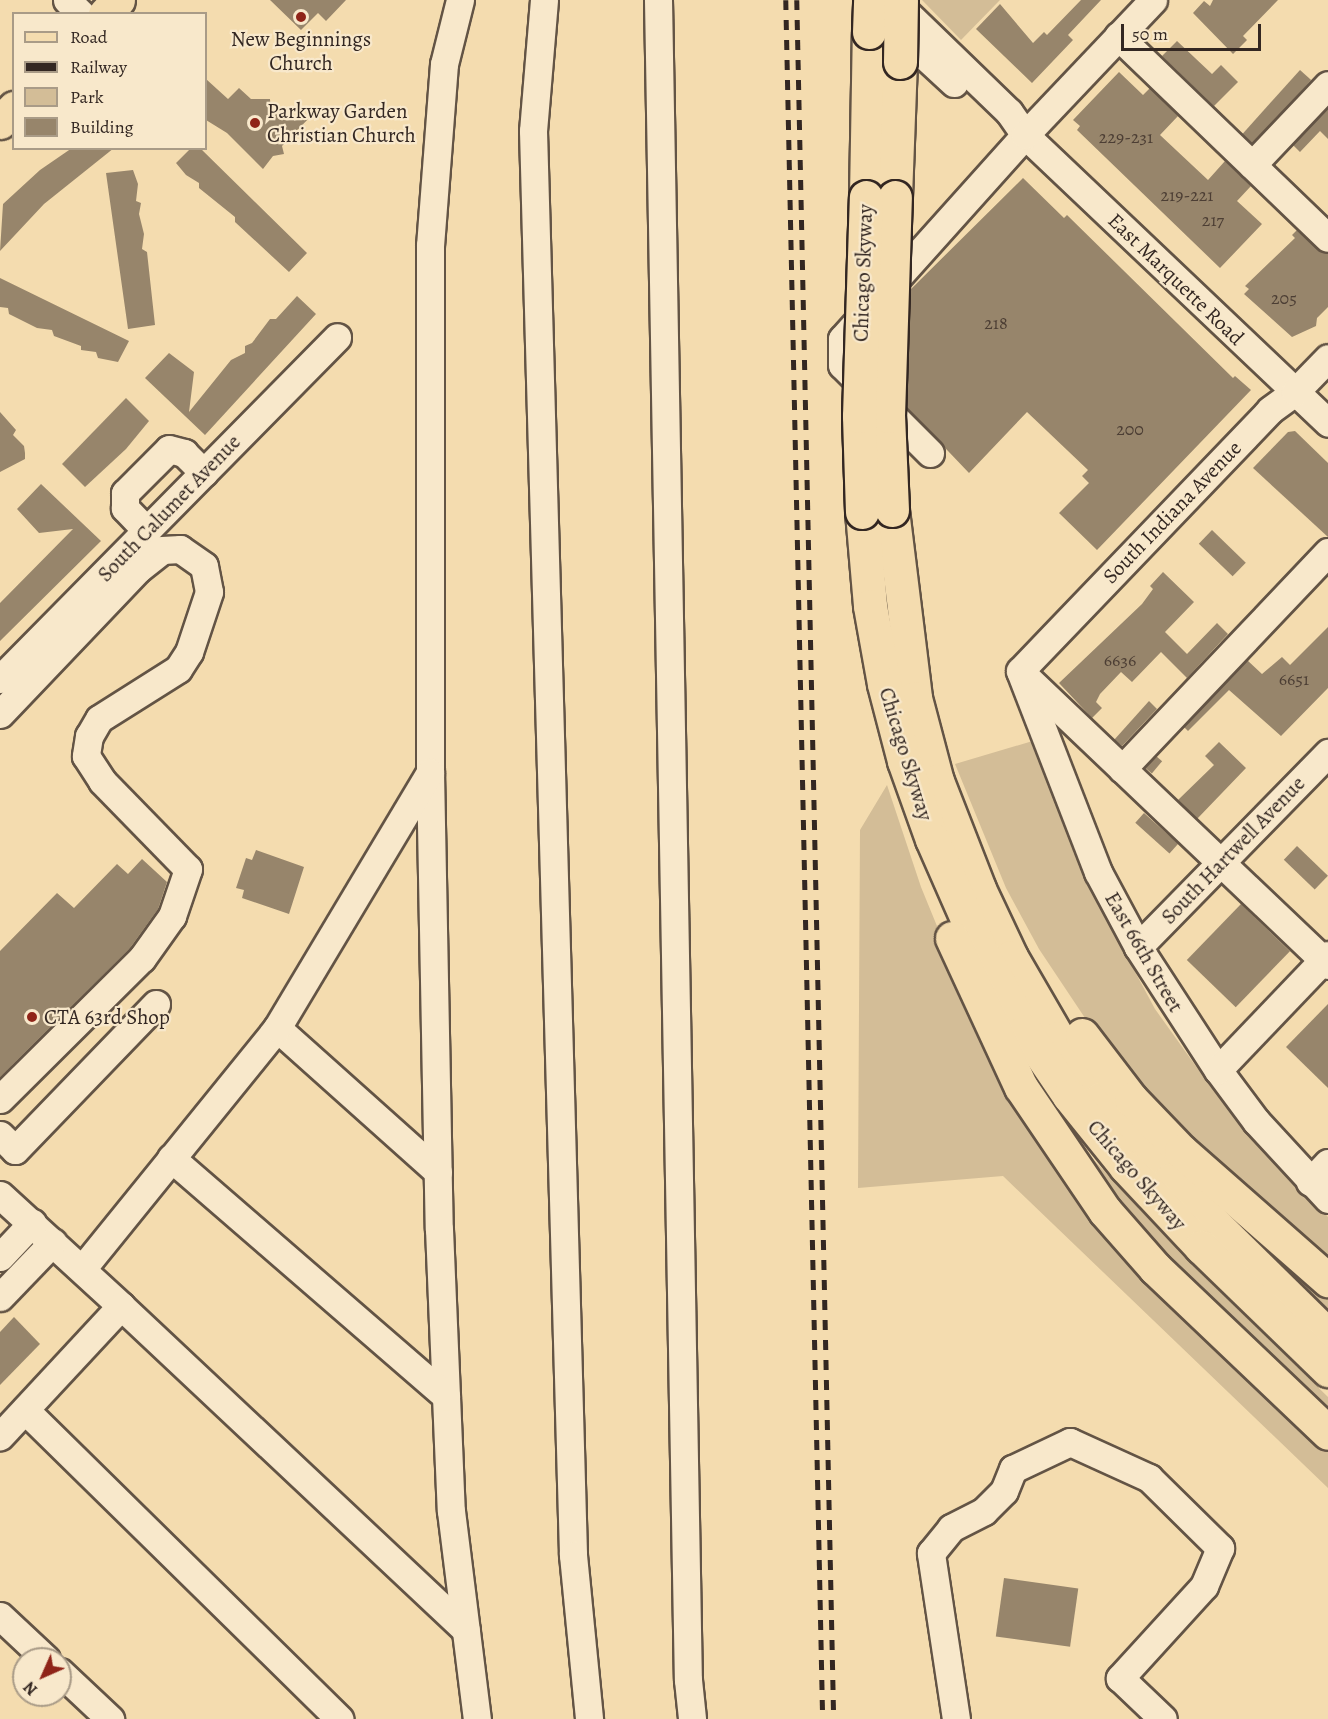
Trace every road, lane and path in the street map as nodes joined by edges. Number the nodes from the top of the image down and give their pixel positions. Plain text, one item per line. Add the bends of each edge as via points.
1 (67, 0) edge
2 (118, 0) edge
3 (460, 0) edge
4 (544, 0) edge
5 (658, 0) edge
6 (865, 0) edge
7 (870, 0) edge
8 (893, 0) edge
9 (901, 0) edge
10 (1152, 0) edge
11 (79, 12) edge
12 (107, 12) edge
13 (1118, 36) junction
14 (1328, 85) edge
15 (12, 110) edge
16 (0, 122) edge
17 (1025, 135) junction
18 (1252, 165) junction
19 (880, 197) junction
20 (1328, 238) edge
21 (337, 337) dead end
22 (1328, 358) edge
23 (1295, 392) junction
24 (1328, 423) edge
25 (930, 453) dead end
26 (204, 473) junction
27 (877, 511) junction
28 (147, 531) junction
29 (1328, 552) edge
30 (1020, 671) junction
31 (0, 679) edge
32 (0, 714) edge
33 (1328, 753) edge
34 (904, 761) junction
35 (1122, 769) junction
36 (430, 772) junction
37 (946, 808) junction
38 (1221, 864) junction
39 (1138, 947) junction
40 (1326, 960) edge
41 (156, 1004) dead end
42 (75, 1025) junction
43 (277, 1028) junction
44 (107, 1056) junction
45 (1218, 1070) junction
46 (0, 1099) edge
47 (0, 1135) edge
48 (171, 1158) junction
49 (438, 1172) junction
50 (1322, 1181) edge
51 (18, 1213) edge
52 (0, 1239) edge
53 (0, 1257) edge
54 (82, 1269) junction
55 (0, 1278) edge
56 (1328, 1280) edge
57 (0, 1297) edge
58 (121, 1306) junction
59 (1328, 1335) edge
60 (1328, 1370) edge
61 (446, 1396) junction
62 (25, 1410) junction
63 (1328, 1433) edge
64 (0, 1436) edge
65 (0, 1616) edge
66 (466, 1630) junction
67 (33, 1647) edge
68 (72, 1683) edge
69 (110, 1719) edge
70 (339, 1719) edge
71 (477, 1719) edge
72 (589, 1719) edge
73 (692, 1719) edge
74 (956, 1719) edge
75 (1163, 1719) edge

1 - 11 street
2 - 12 main road
3 - 36 street via 444,64 430,245
4 - 72 street via 533,143 573,1543
5 - 73 street via 687,1644
6 - 17 street, East Marquette Road via 1000,122
7 - 19 main road, Chicago Skyway, bridge
8 - 17 street, East Marquette Road via 1009,112
9 - 19 main road, Chicago Skyway, bridge via 900,62
10 - 13 street
13 - 17 street
13 - 18 street
14 - 18 street
15 - 16 main road
17 - 23 street, East Marquette Road
17 - 25 street via 842,339 842,366
18 - 20 street
19 - 27 main road, Chicago Skyway, bridge via 888,416
21 - 26 street, South Calumet Avenue
22 - 23 street, South Indiana Avenue
23 - 24 street, East Marquette Road
23 - 30 street, South Indiana Avenue via 1270,410
26 - 28 street, South Calumet Avenue
26 - 28 street via 184,453 169,449 125,494 125,508
27 - 34 main road, Chicago Skyway via 870,606 884,684
27 - 37 main road, Chicago Skyway via 915,698
28 - 31 street, South Calumet Avenue
29 - 35 street
30 - 35 street
30 - 39 street, East 66th Street via 1098,872
32 - 42 street via 138,568 162,550 180,549 204,566 209,592 189,652 178,669 99,719 89,736 86,756 102,781 188,869 172,916 142,958
33 - 38 street, South Hartwell Avenue
34 - 60 main road, Chicago Skyway via 932,839 982,953 1024,1031 1069,1096 1126,1167 1201,1247
34 - 63 main road via 916,842 925,870 990,1028 1021,1087 1105,1211 1141,1252
35 - 38 street
36 - 43 street
36 - 49 street
37 - 56 main road via 983,860 1034,960 1076,1027 1131,1099 1181,1151
37 - 59 main road, Chicago Skyway via 1011,957 1058,1038 1101,1098 1170,1180
38 - 39 street, South Hartwell Avenue
38 - 40 street
39 - 45 street, East 66th Street
40 - 45 street
41 - 44 street
42 - 44 street
42 - 46 street
43 - 48 street
43 - 49 street
44 - 47 street via 15,1150
45 - 50 street, East 66th Street
48 - 54 street
48 - 61 street
49 - 61 street
51 - 52 street
51 - 53 street
51 - 54 street
51 - 55 street
51 - 57 street
54 - 58 street
58 - 62 street
58 - 66 street
61 - 66 street via 451,1511
62 - 64 street
62 - 70 street
65 - 67 street
66 - 71 street
68 - 69 street
74 - 75 street via 931,1554 951,1528 984,1511 1004,1491 1012,1469 1070,1442 1149,1478 1220,1548 1204,1586 1120,1678

